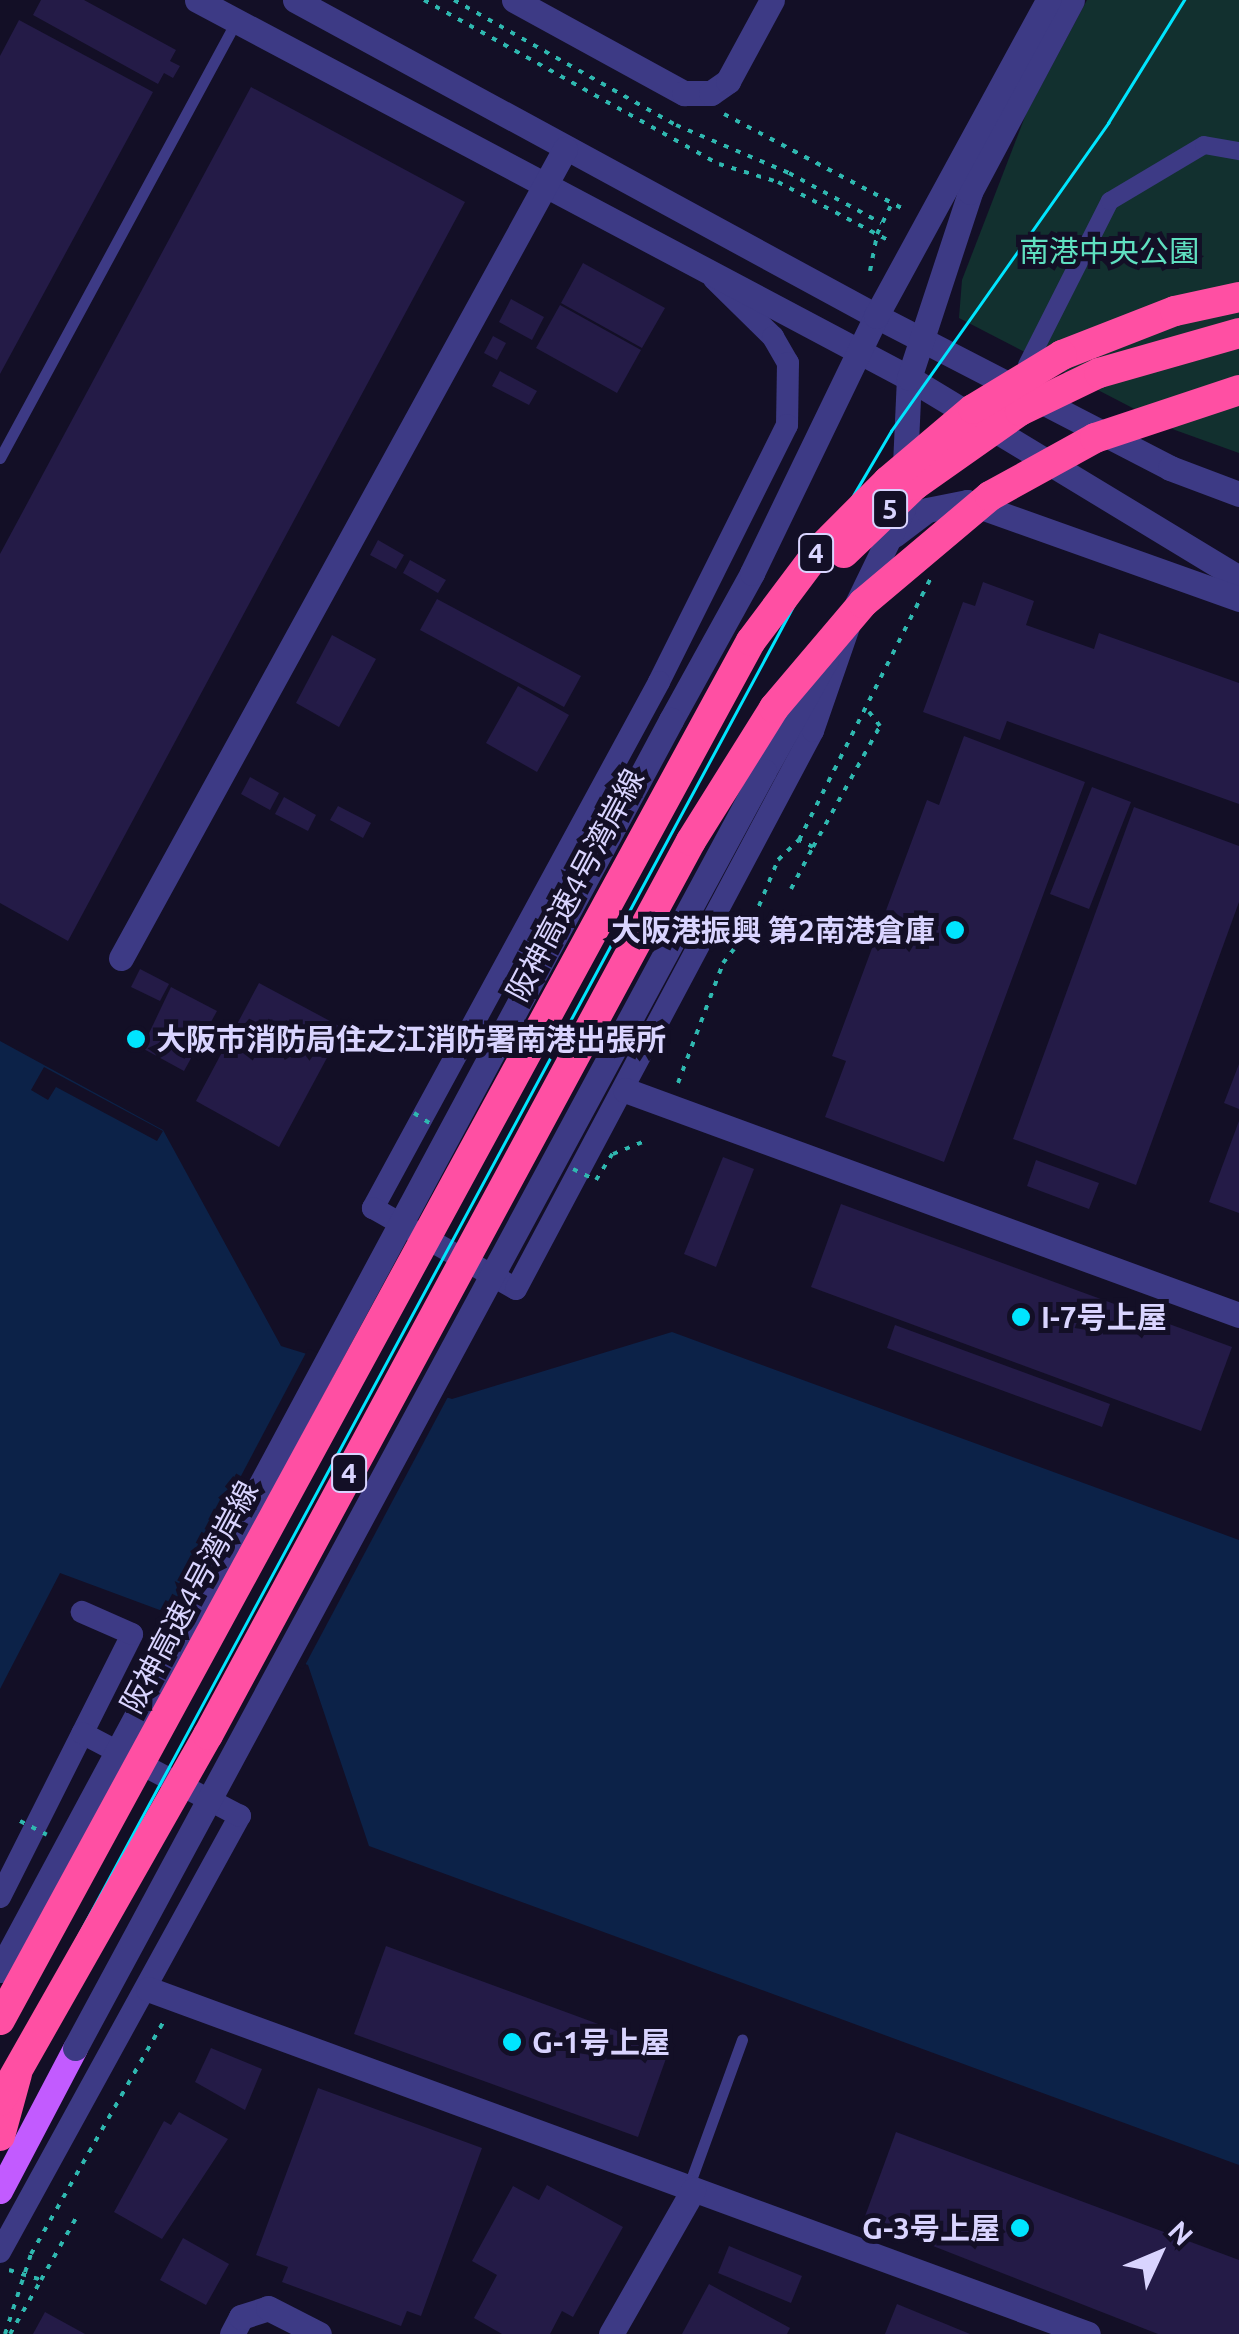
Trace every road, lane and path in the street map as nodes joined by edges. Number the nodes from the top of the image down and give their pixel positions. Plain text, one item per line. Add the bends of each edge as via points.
1 (198, 0) edge
2 (295, 0) edge
3 (424, 0) edge
4 (454, 0) edge
5 (514, 0) edge
6 (772, 0) edge
7 (1048, 0) edge
8 (1072, 0) edge
9 (236, 21) junction
10 (724, 114) dead end
11 (564, 149) junction
12 (1239, 151) edge
13 (544, 188) junction
14 (892, 204) junction
15 (911, 213) dead end
16 (882, 224) junction
17 (877, 234) junction
18 (896, 244) dead end
19 (870, 271) dead end
20 (710, 275) junction
21 (1239, 297) edge
22 (876, 316) junction
23 (1239, 333) edge
24 (920, 339) junction
25 (859, 353) junction
26 (1027, 365) dead end
27 (1239, 370) edge
28 (909, 378) junction
29 (1239, 390) edge
30 (0, 458) edge
31 (1239, 494) edge
32 (894, 535) junction
33 (930, 575) dead end
34 (1239, 578) edge
35 (1239, 599) edge
36 (859, 600) junction
37 (868, 711) junction
38 (648, 822) junction
39 (800, 840) junction
40 (691, 842) junction
41 (813, 847) junction
42 (790, 889) dead end
43 (121, 958) dead end
44 (678, 1083) dead end
45 (625, 1090) junction
46 (414, 1113) dead end
47 (431, 1124) dead end
48 (646, 1141) dead end
49 (568, 1166) dead end
50 (1239, 1315) edge
51 (82, 1612) dead end
52 (82, 1733) junction
53 (20, 1821) dead end
54 (52, 1838) dead end
55 (0, 1897) edge
56 (0, 1970) edge
57 (148, 1989) junction
58 (0, 2020) edge
59 (164, 2021) dead end
60 (742, 2040) dead end
61 (75, 2048) joint
62 (20, 2062) junction
63 (0, 2101) edge
64 (0, 2136) edge
65 (691, 2189) junction
66 (0, 2191) edge
67 (76, 2218) dead end
68 (2, 2260) edge
69 (40, 2280) junction
70 (18, 2294) junction
71 (29, 2295) junction
72 (7, 2334) edge
73 (232, 2334) edge
74 (319, 2334) edge
75 (612, 2334) edge
76 (1088, 2334) edge

1 - 9 street
2 - 11 street
3 - 17 path via 719,164 778,182
4 - 16 path via 692,133 788,173
5 - 6 street via 684,93 711,93 728,81
7 - 22 street
8 - 24 street via 970,192
9 - 13 street
9 - 30 lane
10 - 14 path
11 - 13 street
11 - 22 street
12 - 26 street via 1204,145 1110,201 1058,292
13 - 20 street
13 - 43 street
14 - 15 path
14 - 16 path
16 - 17 path
17 - 18 path
17 - 19 path
20 - 25 street
20 - 45 street via 773,337 788,363 786,425 658,682 373,1208 516,1289
21 - 38 highway, 阪神高速4号湾岸線 / 4, bridge via 1176,311 1062,355 997,392 919,453 820,550 771,609
22 - 24 street
22 - 25 street
23 - 38 highway, 5, bridge via 1140,358 1057,391 916,485 791,614
24 - 28 street
24 - 31 street via 1170,468
25 - 28 street
25 - 56 street, bridge via 752,572
27 - 40 highway, 5, bridge via 1145,397 1055,437 915,536 792,669
28 - 32 street via 903,509
28 - 34 street
29 - 40 highway, 4, bridge via 1056,457 929,542 802,672
32 - 35 street via 928,510 967,502
32 - 36 street
33 - 37 path
36 - 45 street via 813,731
36 - 61 street, bridge
37 - 39 path
37 - 41 path via 880,726
38 - 58 highway, 阪神高速4号湾岸線 / 4, bridge
39 - 41 path
39 - 44 path via 778,860 749,930 723,962
40 - 62 highway, 4, bridge via 208,1735
41 - 42 path
45 - 50 street
46 - 47 path, bridge
48 - 49 path, bridge via 612,1154 596,1180
51 - 52 street via 132,1634
52 - 55 street
52 - 57 street via 240,1816
53 - 54 path, bridge
57 - 65 street
57 - 68 street
59 - 70 path via 32,2254
60 - 65 lane
61 - 66 main road
62 - 63 highway, 4, bridge
62 - 64 highway, bridge
65 - 75 street
65 - 76 street
67 - 69 path
68 - 69 path
69 - 71 path
70 - 71 path
70 - 72 path
71 - 72 path via 31,2304
73 - 74 street via 242,2317 268,2308

